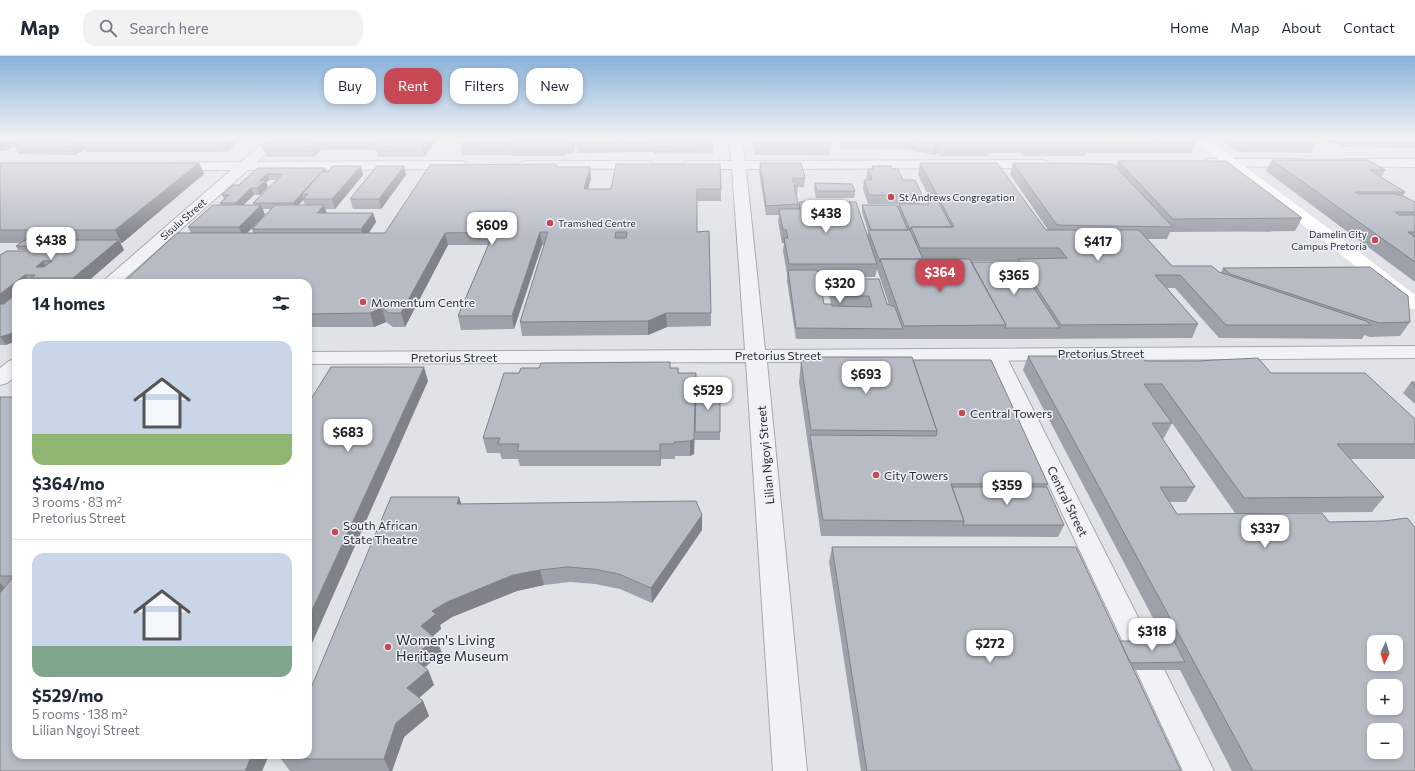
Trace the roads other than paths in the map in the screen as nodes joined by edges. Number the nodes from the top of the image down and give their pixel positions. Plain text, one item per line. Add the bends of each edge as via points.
1 (237, 172) edge
2 (738, 172) edge
3 (1244, 172) edge
4 (115, 279) edge
5 (1415, 304) edge
6 (1415, 352) edge
7 (996, 354) junction
8 (756, 355) junction
9 (312, 358) edge
10 (0, 359) edge
11 (12, 359) edge
12 (12, 368) edge
13 (0, 379) edge
14 (790, 771) edge
15 (1199, 771) edge

1 - 4 street, Sisulu Street
2 - 8 street, Lilian Ngoyi Street
3 - 5 main road
6 - 7 street, Pretorius Street
7 - 8 street, Pretorius Street
7 - 15 street, Central Street
8 - 9 street, Pretorius Street
8 - 14 street, Lilian Ngoyi Street
10 - 11 street
12 - 13 street

